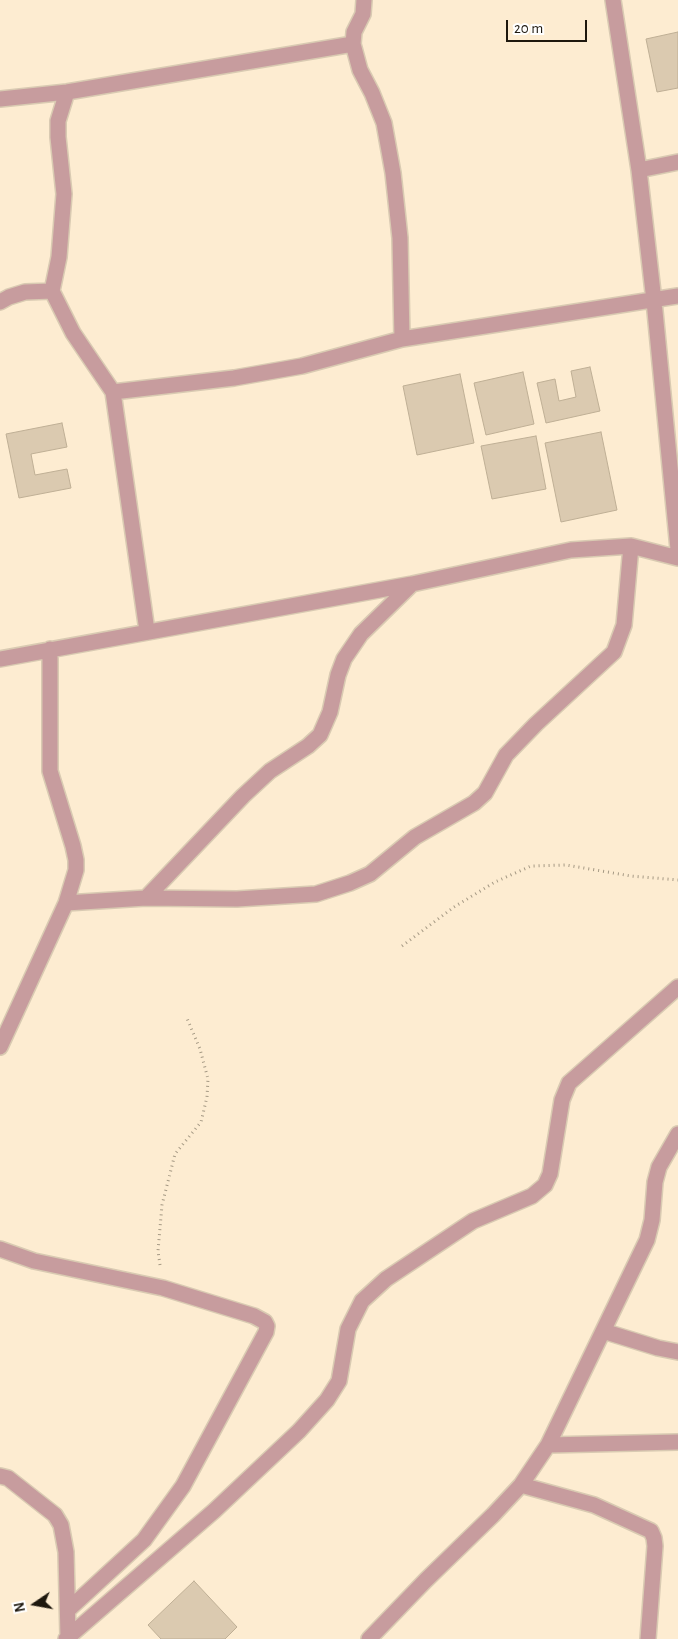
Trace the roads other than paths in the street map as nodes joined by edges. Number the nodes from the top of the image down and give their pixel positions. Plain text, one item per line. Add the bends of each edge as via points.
1 (614, 0) edge
2 (368, 1) edge
3 (353, 44) junction
4 (68, 92) junction
5 (0, 99) edge
6 (678, 162) edge
7 (639, 170) junction
8 (52, 291) junction
9 (678, 296) edge
10 (654, 301) junction
11 (0, 302) edge
12 (402, 339) junction
13 (112, 392) junction
14 (631, 546) junction
15 (678, 549) edge
16 (678, 558) edge
17 (412, 584) junction
18 (147, 631) junction
19 (50, 649) junction
20 (0, 659) edge
21 (146, 898) junction
22 (66, 903) junction
23 (678, 987) edge
24 (0, 1047) edge
25 (676, 1140) edge
26 (0, 1249) edge
27 (603, 1331) junction
28 (678, 1352) edge
29 (678, 1442) edge
30 (548, 1445) junction
31 (0, 1476) edge
32 (521, 1485) junction
33 (68, 1610) junction
34 (68, 1638) edge
35 (369, 1639) edge
36 (648, 1639) edge

1 - 7 street
2 - 3 street via 354,32
3 - 4 street
3 - 12 street via 360,70 384,123 391,164 400,238
4 - 5 street
4 - 8 street via 58,121 64,194 59,257
6 - 7 street
7 - 10 street
8 - 11 street via 25,292
8 - 13 street via 73,333
9 - 10 street
10 - 12 street
10 - 15 street
12 - 13 street via 302,366 234,378
13 - 18 street
14 - 16 street
14 - 17 street via 571,550
14 - 21 street via 624,625 614,652 506,755 485,793 474,803 415,837 370,874 316,894 237,899
17 - 18 street
17 - 21 street via 361,634 344,659 330,712 320,735 270,771
18 - 19 street
19 - 20 street
19 - 22 street via 50,771 76,860
21 - 22 street
22 - 24 street
23 - 34 street via 569,1082 562,1100 550,1174 545,1185 532,1196 473,1221 386,1278 362,1301 348,1329 339,1381 300,1431
25 - 27 street via 658,1166 647,1240
26 - 33 street via 34,1261 163,1288 254,1316 267,1326 183,1486 144,1540
27 - 28 street
27 - 30 street
29 - 30 street
30 - 32 street
31 - 33 street via 8,1478 55,1515 61,1525 66,1552
32 - 35 street
32 - 36 street via 594,1505 651,1531 655,1546
33 - 34 street

